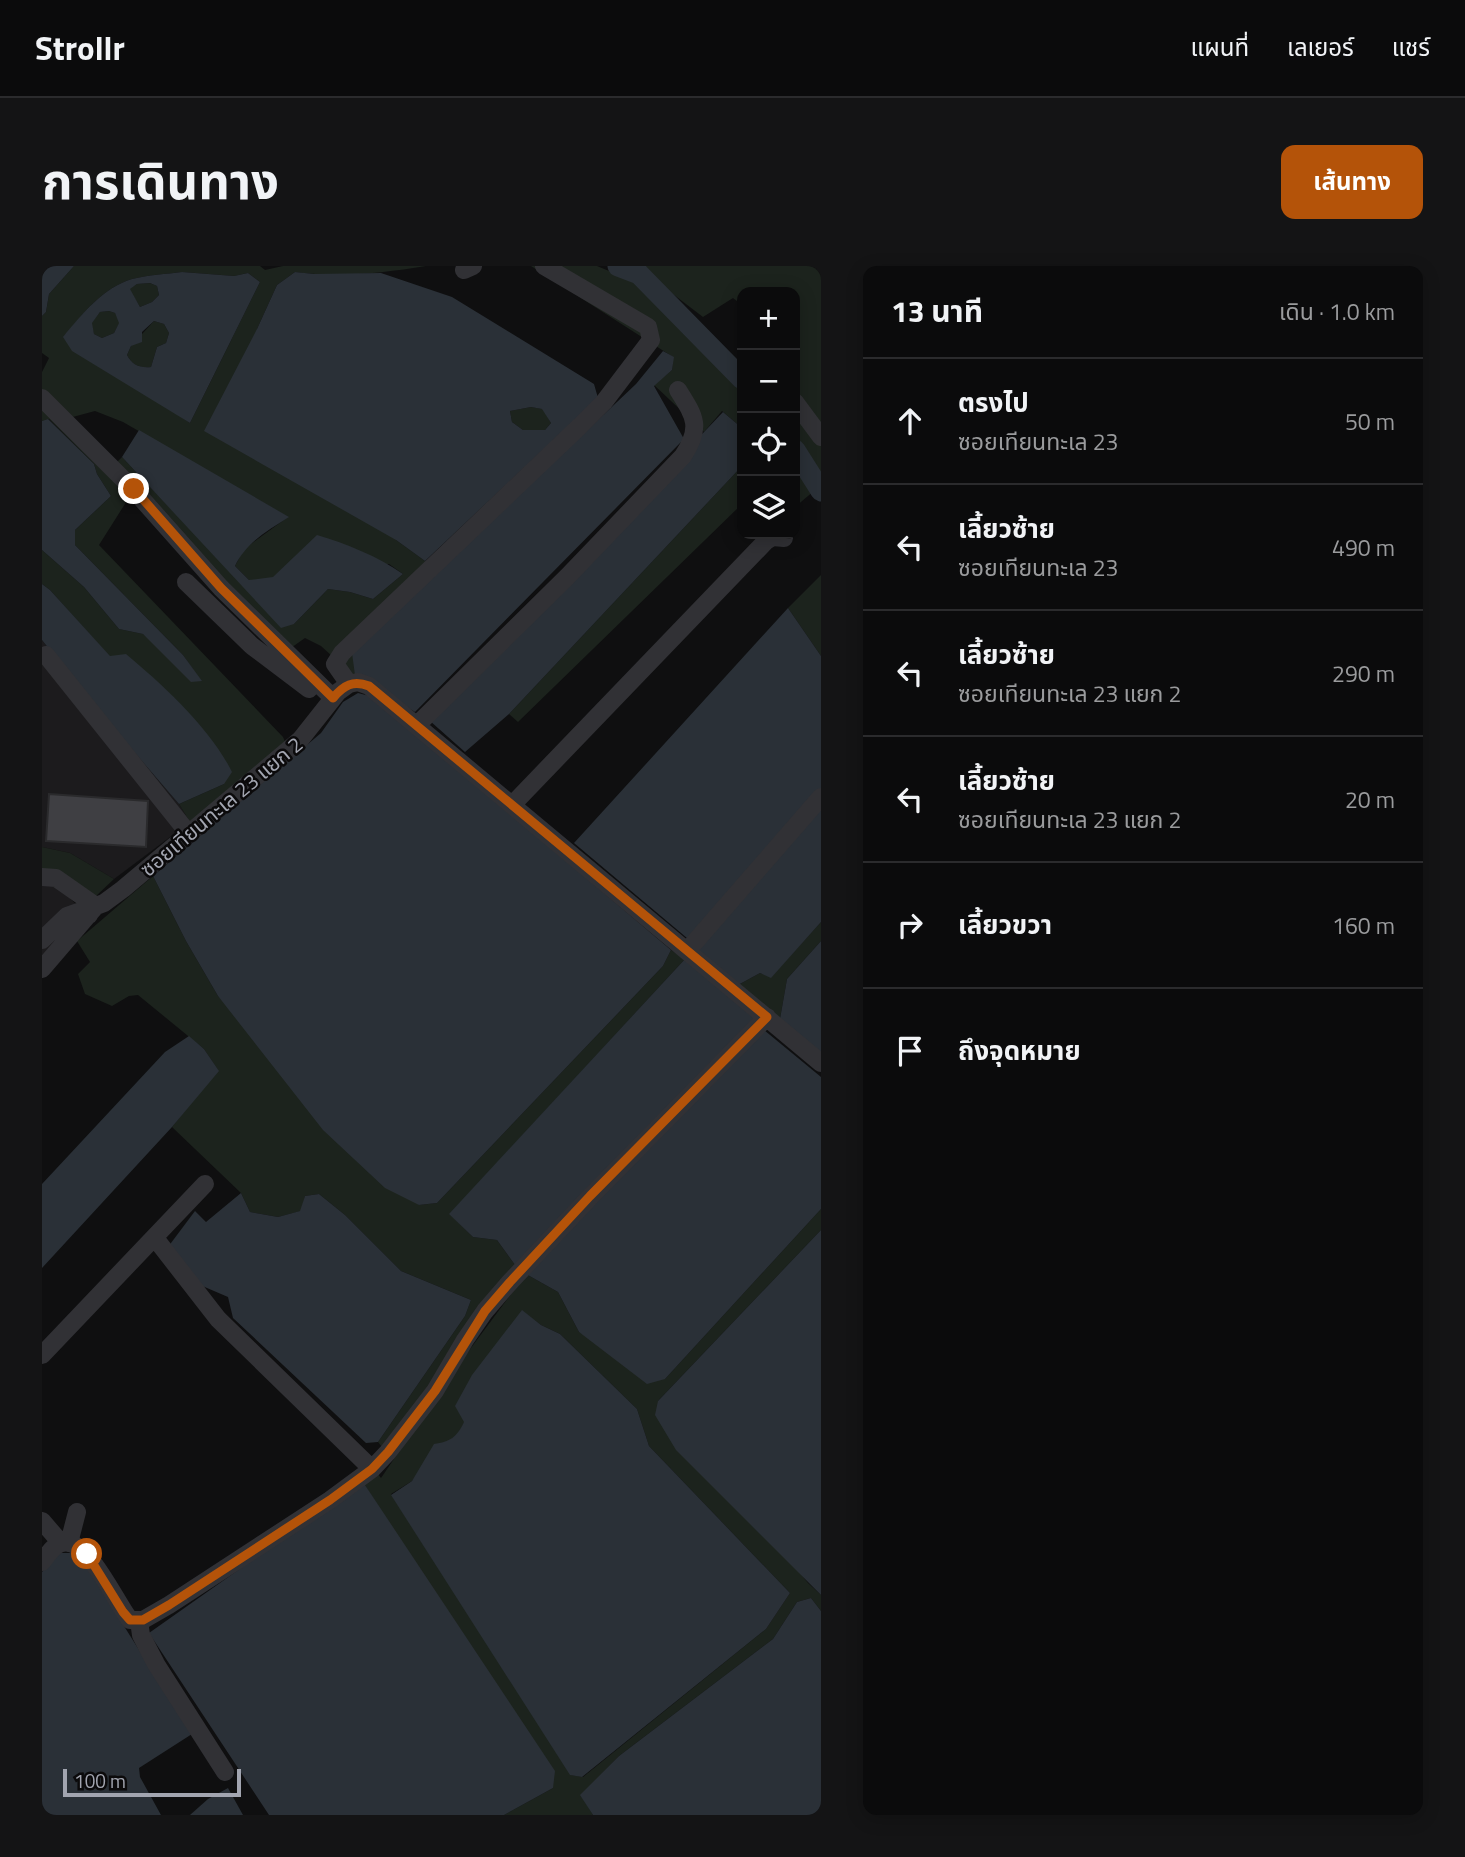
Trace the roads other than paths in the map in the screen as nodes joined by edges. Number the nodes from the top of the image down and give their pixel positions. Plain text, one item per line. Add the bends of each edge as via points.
1 (544, 266) edge
2 (678, 390) dead end
3 (42, 398) edge
4 (800, 409) edge
5 (821, 437) edge
6 (770, 539) edge
7 (186, 582) dead end
8 (47, 655) dead end
9 (349, 684) junction
10 (330, 701) junction
11 (417, 725) junction
12 (821, 797) edge
13 (512, 805) junction
14 (189, 834) junction
15 (42, 877) edge
16 (96, 908) junction
17 (42, 940) edge
18 (687, 951) junction
19 (42, 969) edge
20 (767, 1017) junction
21 (821, 1063) edge
22 (205, 1184) dead end
23 (155, 1238) junction
24 (42, 1355) edge
25 (372, 1469) junction
26 (77, 1512) dead end
27 (42, 1521) edge
28 (65, 1543) junction
29 (42, 1562) edge
30 (139, 1621) junction
31 (225, 1772) dead end

1 - 9 street via 648,327 651,341 604,402 342,653 335,664
2 - 11 street via 694,418 695,435 683,456
3 - 10 street via 134,489
4 - 5 street
6 - 13 street
7 - 10 street via 252,646
8 - 14 street
9 - 10 street, ซอยเทียนทะเล 23 แยก 2
9 - 11 street via 369,686
10 - 14 street, ซอยเทียนทะเล 23 แยก 2 via 300,740
11 - 13 street
12 - 18 street
13 - 18 street
14 - 16 street, ซอยเทียนทะเล 23 แยก 2
15 - 16 street via 56,878
16 - 17 street via 67,916
16 - 19 street
18 - 20 street
20 - 21 street
20 - 25 street via 510,1282 485,1311 435,1391
22 - 23 street
23 - 24 street
23 - 25 street via 218,1319
25 - 30 street via 199,1587
26 - 28 street
27 - 28 street
28 - 29 street
28 - 30 street via 87,1554 123,1612 130,1620
30 - 31 street via 156,1664

